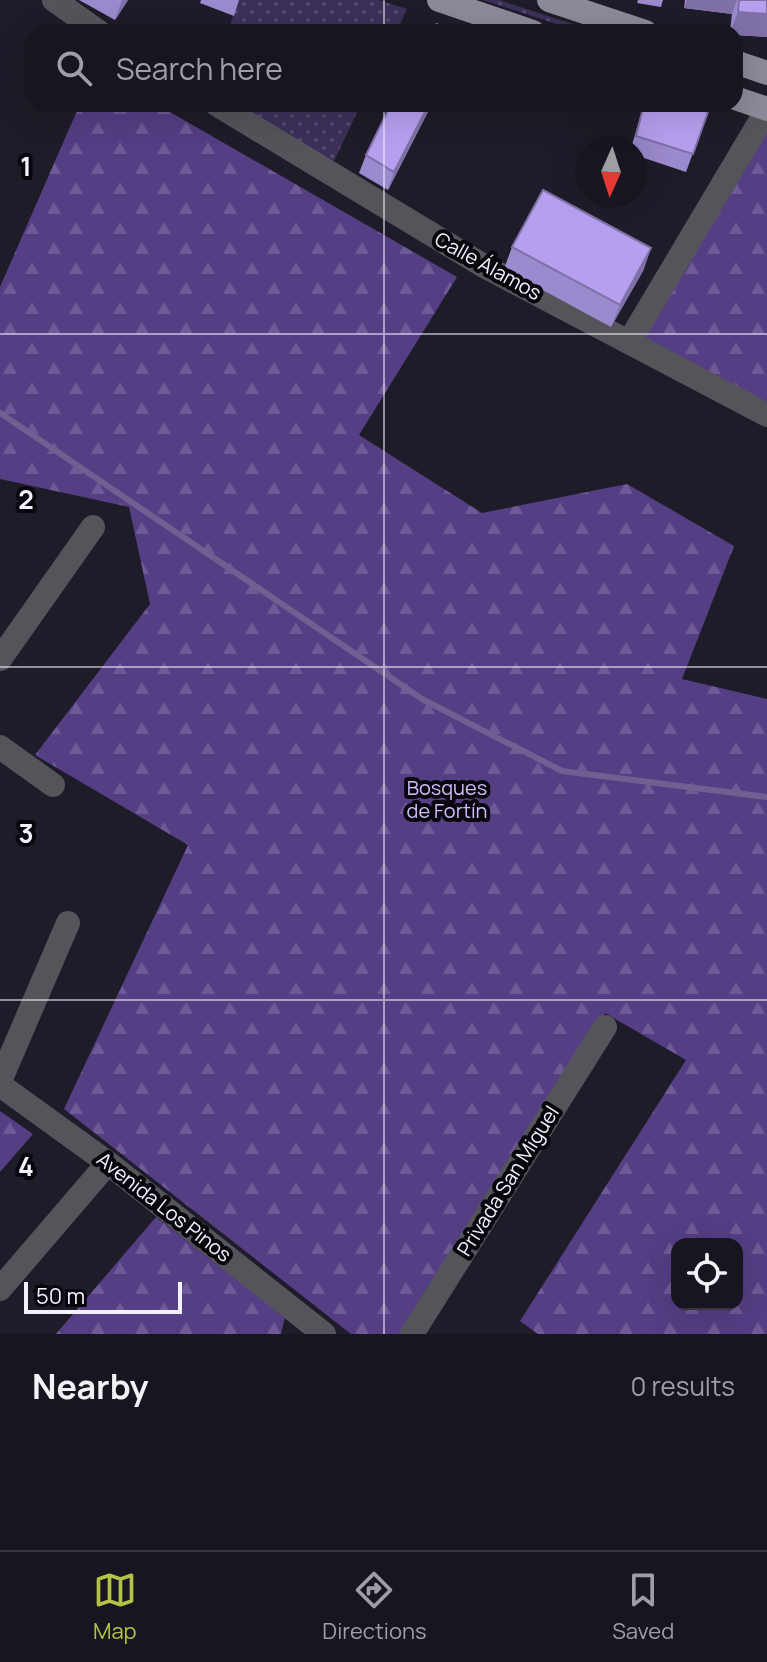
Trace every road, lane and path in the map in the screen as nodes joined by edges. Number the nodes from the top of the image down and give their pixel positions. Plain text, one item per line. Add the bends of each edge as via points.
1 (54, 0) edge
2 (439, 0) edge
3 (549, 0) edge
4 (88, 24) edge
5 (510, 24) edge
6 (621, 24) edge
7 (743, 65) edge
8 (767, 73) edge
9 (743, 101) edge
10 (767, 109) edge
11 (229, 112) edge
12 (629, 342) junction
13 (767, 415) edge
14 (93, 527) dead end
15 (0, 659) edge
16 (0, 747) edge
17 (53, 785) dead end
18 (68, 923) dead end
19 (605, 1027) dead end
20 (0, 1083) edge
21 (108, 1163) junction
22 (0, 1289) edge
23 (324, 1334) edge
24 (412, 1334) edge

1 - 4 street
2 - 5 main road
3 - 6 main road
7 - 8 main road
9 - 10 main road
10 - 12 street
11 - 12 street, Calle Álamos via 484,266
12 - 13 street, Calle Álamos
14 - 15 street
16 - 17 street
18 - 20 street
19 - 24 street, Privada San Miguel
20 - 21 street, Avenida Los Pinos
21 - 22 street
21 - 23 street, Avenida Los Pinos

